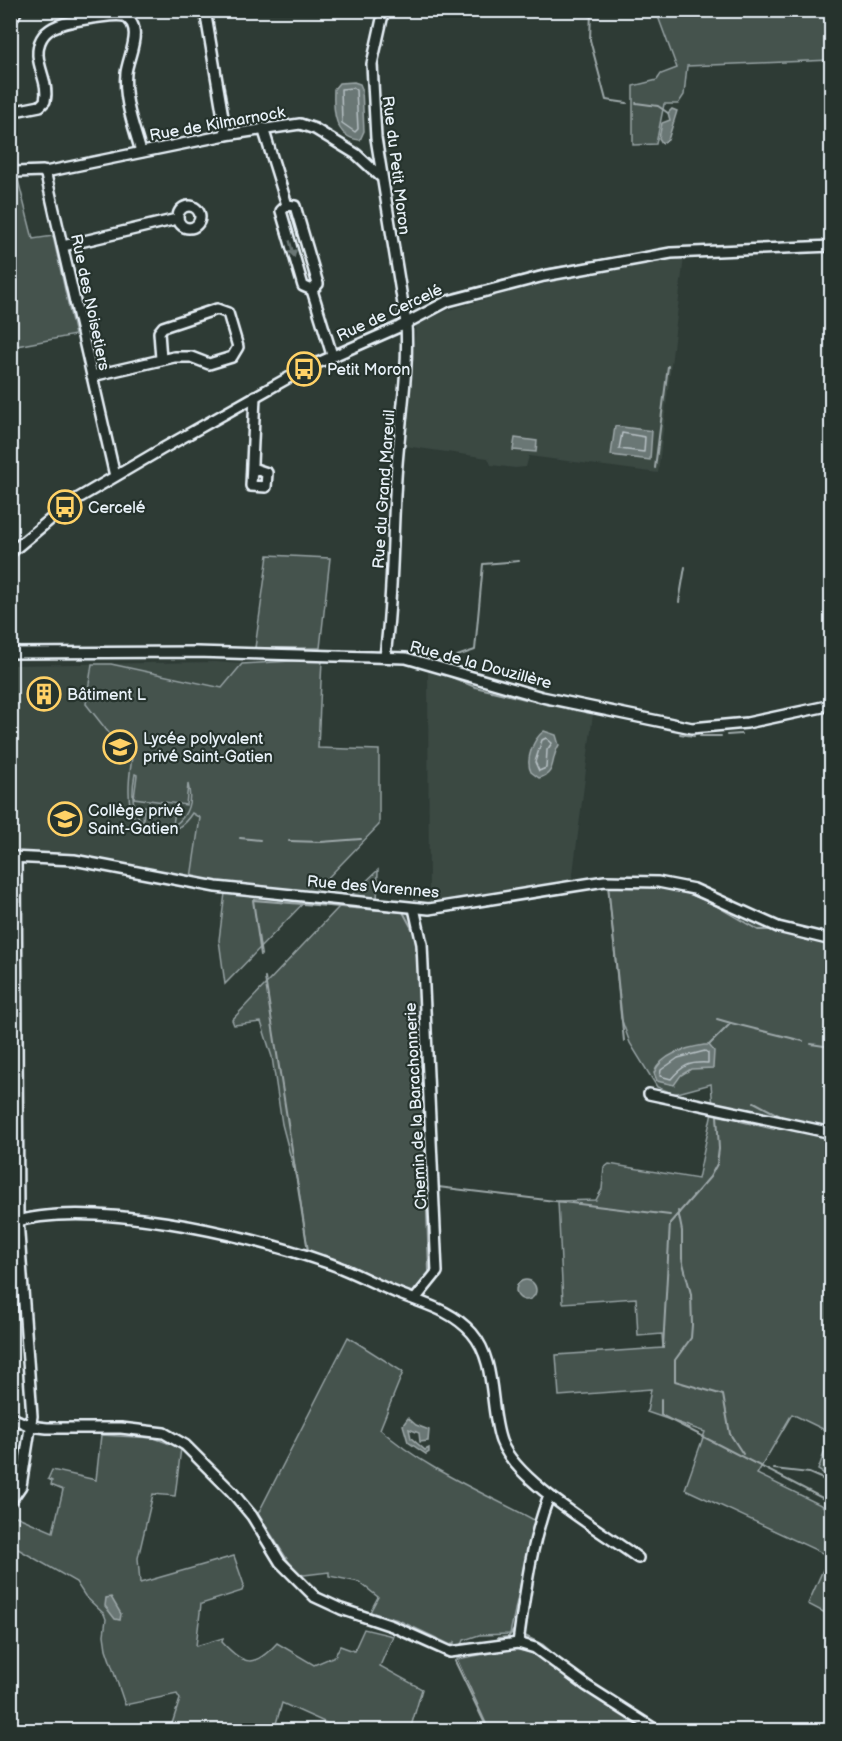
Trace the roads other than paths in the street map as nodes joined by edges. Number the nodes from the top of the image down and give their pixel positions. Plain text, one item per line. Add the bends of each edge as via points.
1 (17, 10) edge
2 (205, 10) edge
3 (384, 10) edge
4 (10, 24) edge
5 (10, 112) edge
6 (263, 128) junction
7 (226, 135) junction
8 (141, 152) junction
9 (10, 166) edge
10 (45, 172) junction
11 (380, 176) junction
12 (287, 205) junction
13 (177, 219) dead end
14 (63, 246) junction
15 (831, 246) edge
16 (312, 290) junction
17 (406, 323) junction
18 (332, 355) junction
19 (161, 359) junction
20 (92, 376) junction
21 (255, 396) junction
22 (252, 468) dead end
23 (115, 476) junction
24 (10, 553) edge
25 (10, 653) edge
26 (385, 656) junction
27 (831, 705) edge
28 (13, 857) edge
29 (414, 908) junction
30 (831, 940) edge
31 (649, 1094) dead end
32 (831, 1133) edge
33 (13, 1220) edge
34 (416, 1298) junction
35 (10, 1417) edge
36 (30, 1426) junction
37 (549, 1496) junction
38 (10, 1502) edge
39 (638, 1558) dead end
40 (518, 1643) junction
41 (656, 1731) edge

1 - 4 street
2 - 7 street
3 - 11 street, Rue du Petit Moron via 372,64
5 - 8 street via 40,106 45,101 38,54 47,31 69,22 124,16 131,21 134,34 126,87
6 - 7 street, Rue de Kilmarnock
6 - 11 street, Rue de Kilmarnock via 309,126 356,154
6 - 12 street
7 - 8 street, Rue de Kilmarnock
8 - 10 street, Rue de Kilmarnock
9 - 10 street via 20,173
10 - 14 street, Rue des Noisetiers
11 - 17 street, Rue du Petit Moron
12 -> 16 street via 281,211 303,286
12 - 16 street via 295,207 318,284
13 - 14 street
14 - 20 street, Rue des Noisetiers
15 - 17 street, Rue de Cercelé via 671,253 597,266 459,297
16 - 18 street
17 - 18 street, Rue de Cercelé
17 - 26 street, Rue du Grand Mareuil
18 - 21 street, Rue de Cercelé
19 - 19 street via 159,332 163,327 217,309 228,313 238,347 234,356 209,364 187,356
19 - 20 street
20 - 23 street, Rue des Noisetiers
21 - 22 street
21 - 23 street, Rue de Cercelé
23 - 24 street, Rue de Cercelé via 70,503
25 - 26 street, Rue de la Douzillère
26 - 27 street, Rue de la Douzillère via 429,663 484,682 670,726 701,728 747,723
28 - 29 street, Rue des Varennes via 74,860 216,887
28 - 33 street
29 - 30 street, Rue des Varennes via 461,905 605,881 658,882 694,889 778,927
29 - 34 street, Chemin de la Barachonnerie via 422,944 436,1272
31 - 32 street
33 - 34 street via 85,1216 172,1223 288,1250
33 - 36 street
34 - 37 street via 453,1316 480,1344 502,1443 515,1463
35 - 36 street
36 - 38 street via 21,1486
36 - 40 street via 164,1433 185,1445 232,1492 280,1562 315,1596 450,1652
37 - 39 street
37 - 40 street via 538,1525
40 - 41 street via 550,1656 587,1686

